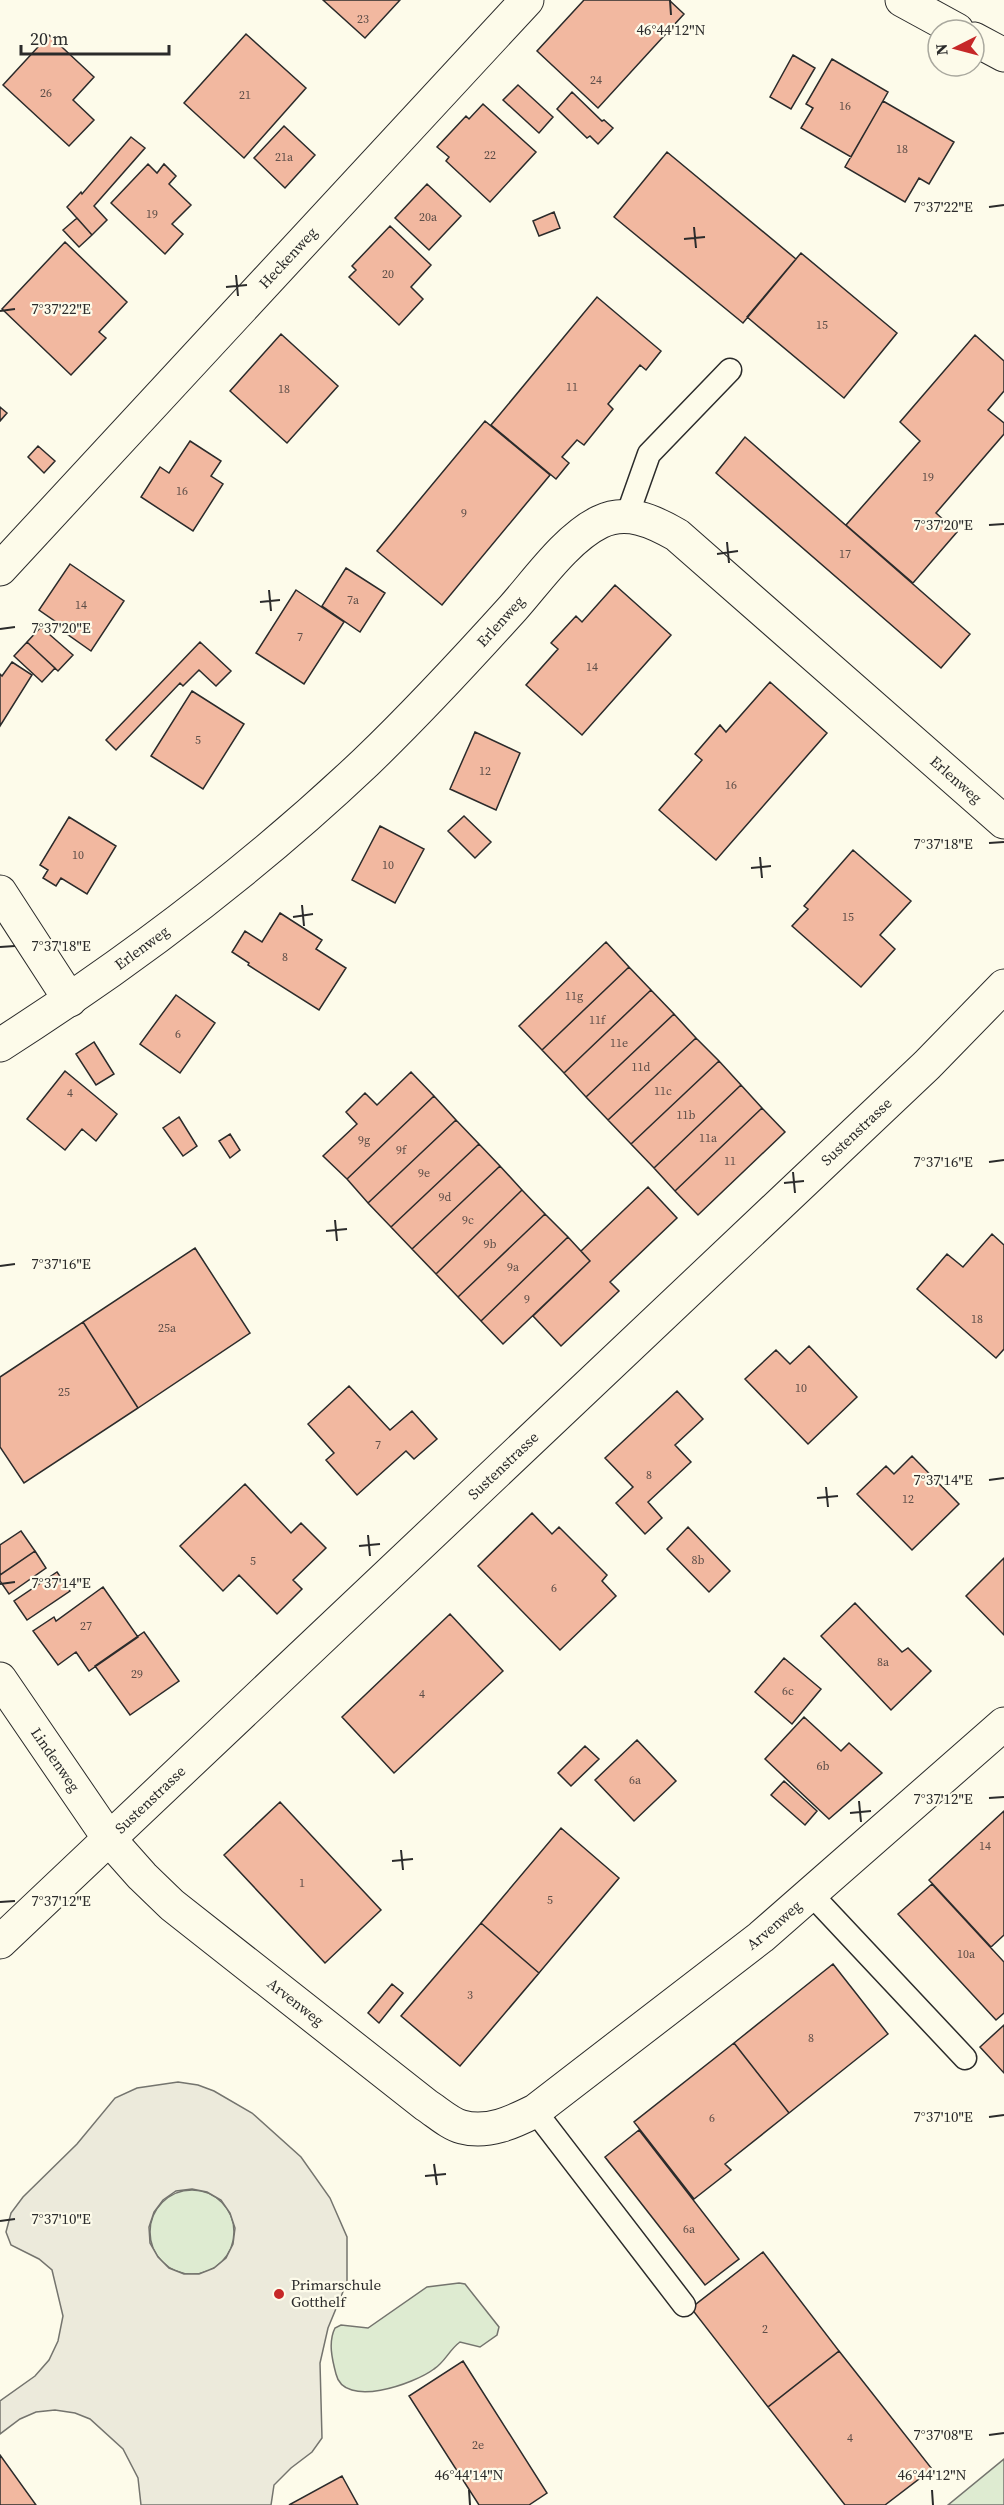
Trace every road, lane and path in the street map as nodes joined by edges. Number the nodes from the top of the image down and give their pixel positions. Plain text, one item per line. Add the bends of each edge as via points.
1 (527, 0) edge
2 (902, 0) edge
3 (935, 18) edge
4 (986, 45) edge
5 (1004, 55) edge
6 (730, 370) dead end
7 (627, 516) junction
8 (0, 569) edge
9 (1004, 822) edge
10 (0, 892) edge
11 (1004, 986) edge
12 (70, 1000) junction
13 (0, 1045) edge
14 (0, 1679) edge
15 (1004, 1724) edge
16 (110, 1840) junction
17 (811, 1894) junction
18 (0, 1942) edge
19 (965, 2058) dead end
20 (535, 2111) junction
21 (684, 2305) dead end

1 - 8 street, Heckenweg
2 - 3 street
4 - 5 street
6 - 7 lane via 649,454
7 - 9 street, Erlenweg via 653,521 676,535
7 - 12 street, Erlenweg via 601,521 578,536 468,658 366,762 220,889
10 - 12 street
11 - 16 street, Sustenstrasse via 927,1065
12 - 13 street, Erlenweg
14 - 16 street, Lindenweg
15 - 17 street, Arvenweg
16 - 18 street, Sustenstrasse
16 - 20 street, Arvenweg via 172,1905 426,2105 461,2127 486,2129
17 - 19 lane
17 - 20 street, Arvenweg
20 - 21 lane

